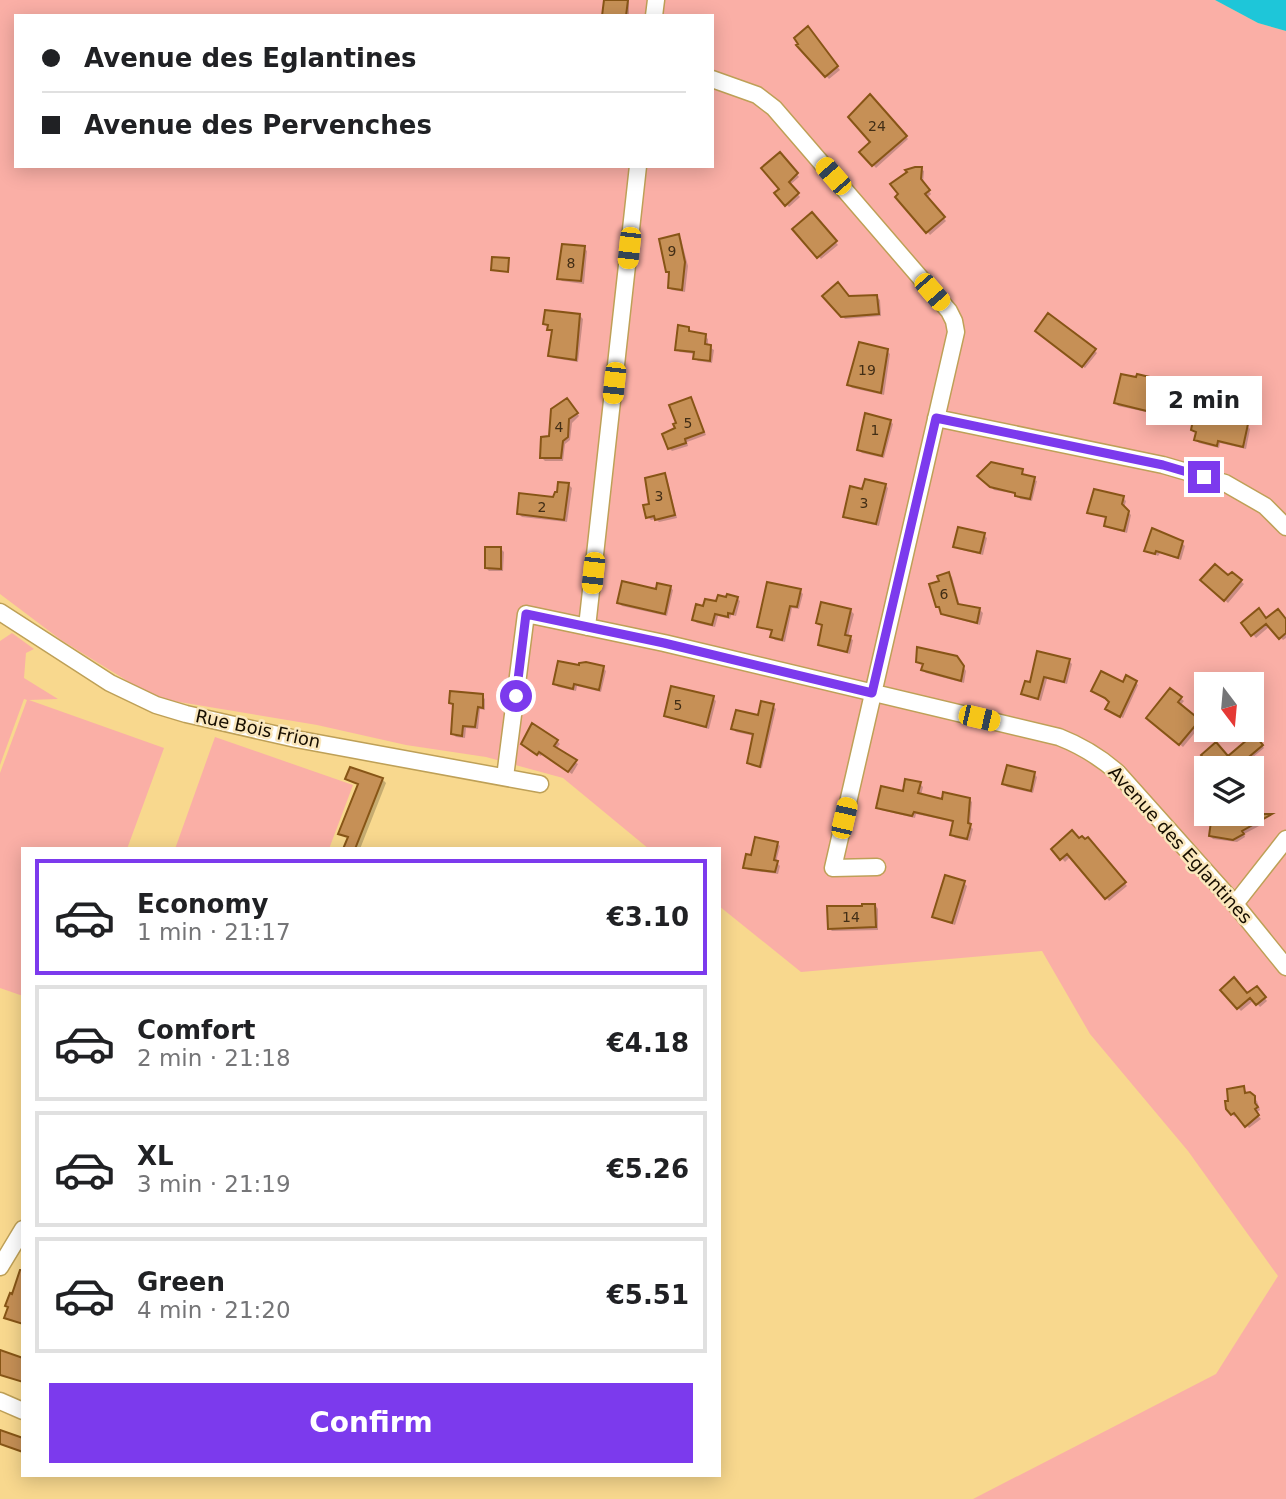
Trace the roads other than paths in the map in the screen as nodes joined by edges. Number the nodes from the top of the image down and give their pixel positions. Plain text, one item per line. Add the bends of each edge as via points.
1 (714, 80) edge
2 (638, 168) edge
3 (936, 418) junction
4 (1286, 527) edge
5 (0, 612) edge
6 (587, 627) junction
7 (872, 693) junction
8 (505, 777) junction
9 (540, 784) dead end
10 (1286, 839) edge
11 (877, 867) dead end
12 (1235, 904) junction
13 (1286, 967) edge
14 (21, 1232) edge
15 (0, 1267) edge
16 (0, 1401) edge
17 (21, 1410) edge

1 - 3 street via 749,91 774,108 949,311 956,332
2 - 6 street
3 - 4 street via 1163,465 1224,483 1265,506
3 - 7 street
5 - 8 street, Rue Bois Frion via 110,682 156,705 296,739
6 - 7 street, Avenue des Eglantines
6 - 8 street, Avenue des Eglantines via 526,614
7 - 11 street via 833,868
7 - 12 street, Avenue des Eglantines via 1082,746 1118,772
8 - 9 street, Rue Bois Frion
10 - 12 street
12 - 13 street, Avenue des Eglantines
14 - 15 street
16 - 17 street

